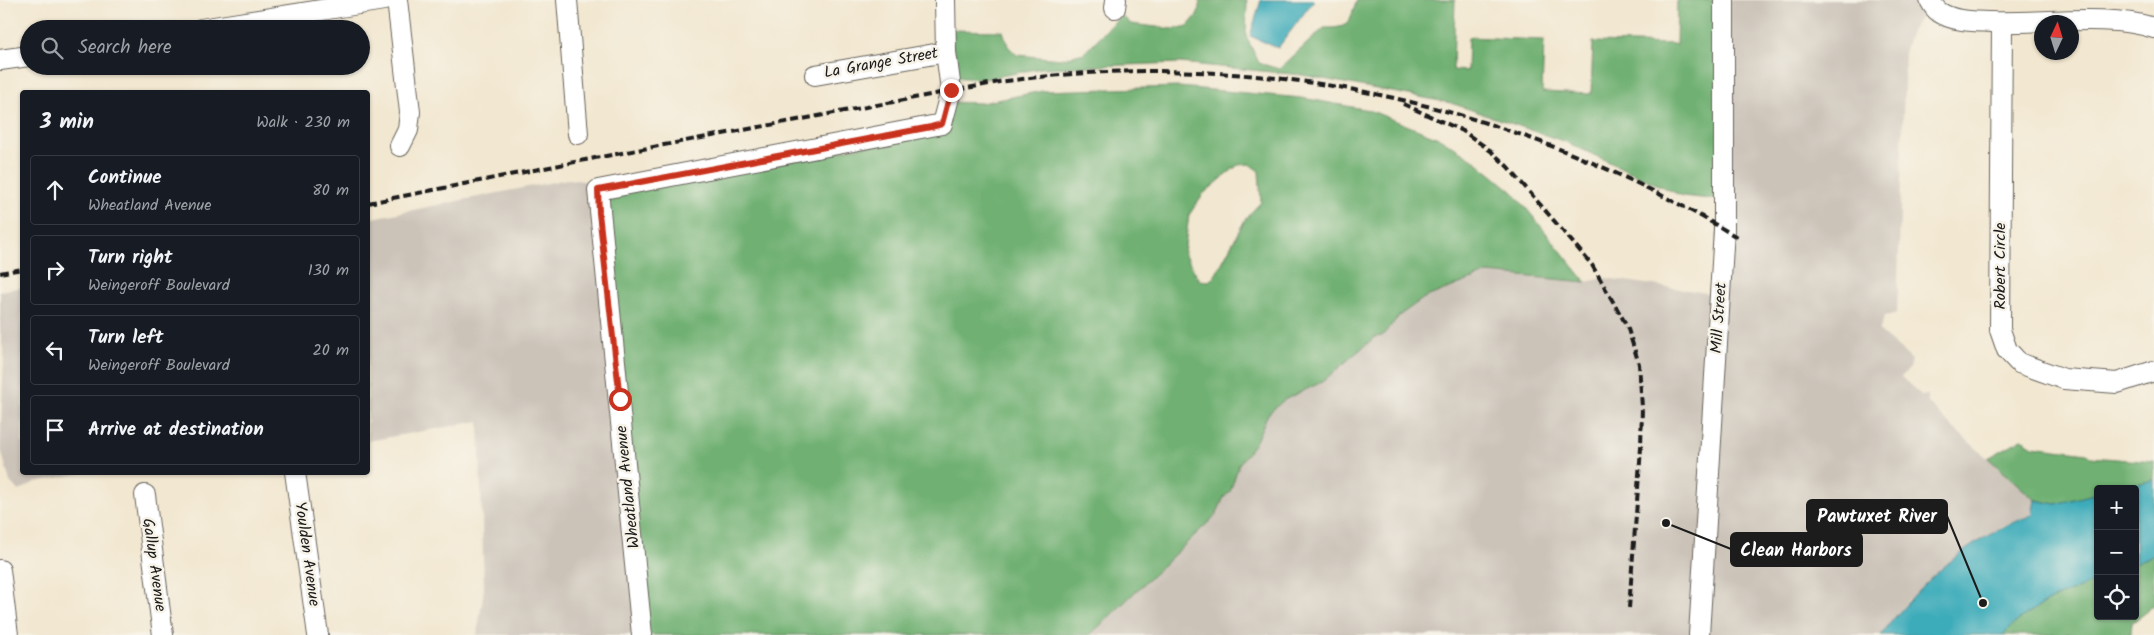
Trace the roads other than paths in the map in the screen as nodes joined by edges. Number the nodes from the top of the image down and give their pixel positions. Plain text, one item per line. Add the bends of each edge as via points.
1 (384, 0) edge
2 (397, 0) edge
3 (567, 0) edge
4 (945, 0) edge
5 (1724, 0) edge
6 (1930, 0) edge
7 (258, 20) edge
8 (2002, 22) junction
9 (2154, 28) edge
10 (946, 52) junction
11 (20, 57) edge
12 (0, 60) edge
13 (815, 75) dead end
14 (578, 134) dead end
15 (400, 146) dead end
16 (2154, 371) edge
17 (295, 475) edge
18 (145, 495) dead end
19 (0, 570) edge
20 (8, 635) edge
21 (164, 635) edge
22 (318, 635) edge
23 (642, 635) edge
24 (1698, 635) edge

1 - 7 street
2 - 15 street via 410,112 408,130
3 - 14 street
4 - 10 street
5 - 24 street, Mill Street via 1724,230
6 - 8 street via 1938,12 1963,21
8 - 9 street via 2080,20 2141,24
8 - 16 street, Robert Circle via 2000,330 2007,350 2018,363 2064,379 2117,383
10 - 13 street, La Grange Street
10 - 23 street, Wheatland Avenue via 951,90 942,124 598,190
11 - 12 street
17 - 22 street, Youlden Avenue
18 - 21 street, Gallup Avenue
19 - 20 street

